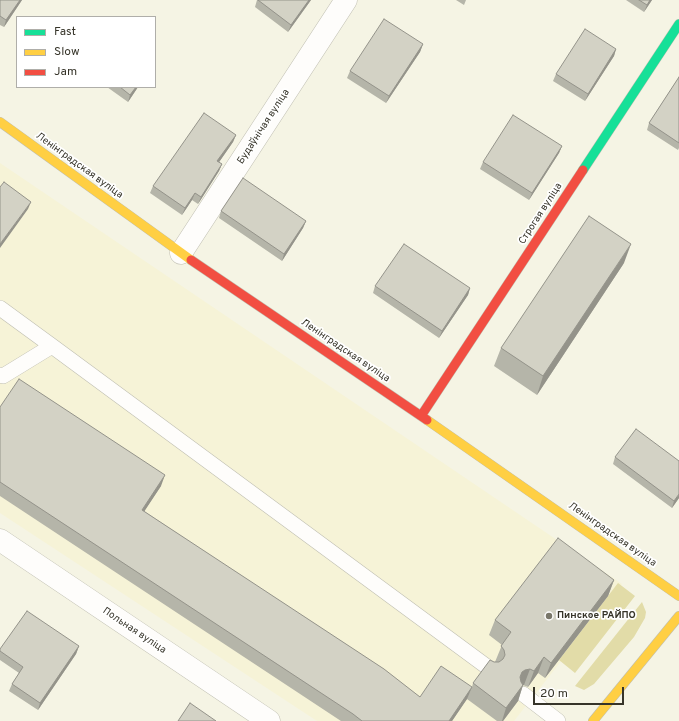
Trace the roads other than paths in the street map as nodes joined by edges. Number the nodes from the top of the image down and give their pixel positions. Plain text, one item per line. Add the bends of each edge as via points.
1 (346, 0) edge
2 (679, 24) edge
3 (0, 122) edge
4 (181, 253) junction
5 (0, 308) edge
6 (52, 346) junction
7 (0, 375) edge
8 (421, 416) junction
9 (0, 540) edge
10 (679, 596) edge
11 (679, 616) edge
12 (490, 669) edge
13 (523, 694) edge
14 (269, 721) edge
15 (558, 721) edge
16 (593, 721) edge

1 - 4 street, Будаўнічая вуліца
2 - 8 street, Строгая вуліца
3 - 4 street, Ленінградская вуліца
4 - 8 street, Ленінградская вуліца
5 - 6 lane
6 - 7 lane via 3,376
6 - 12 lane
8 - 10 street, Ленінградская вуліца
9 - 14 street, Польная вуліца
11 - 16 street
13 - 15 lane

